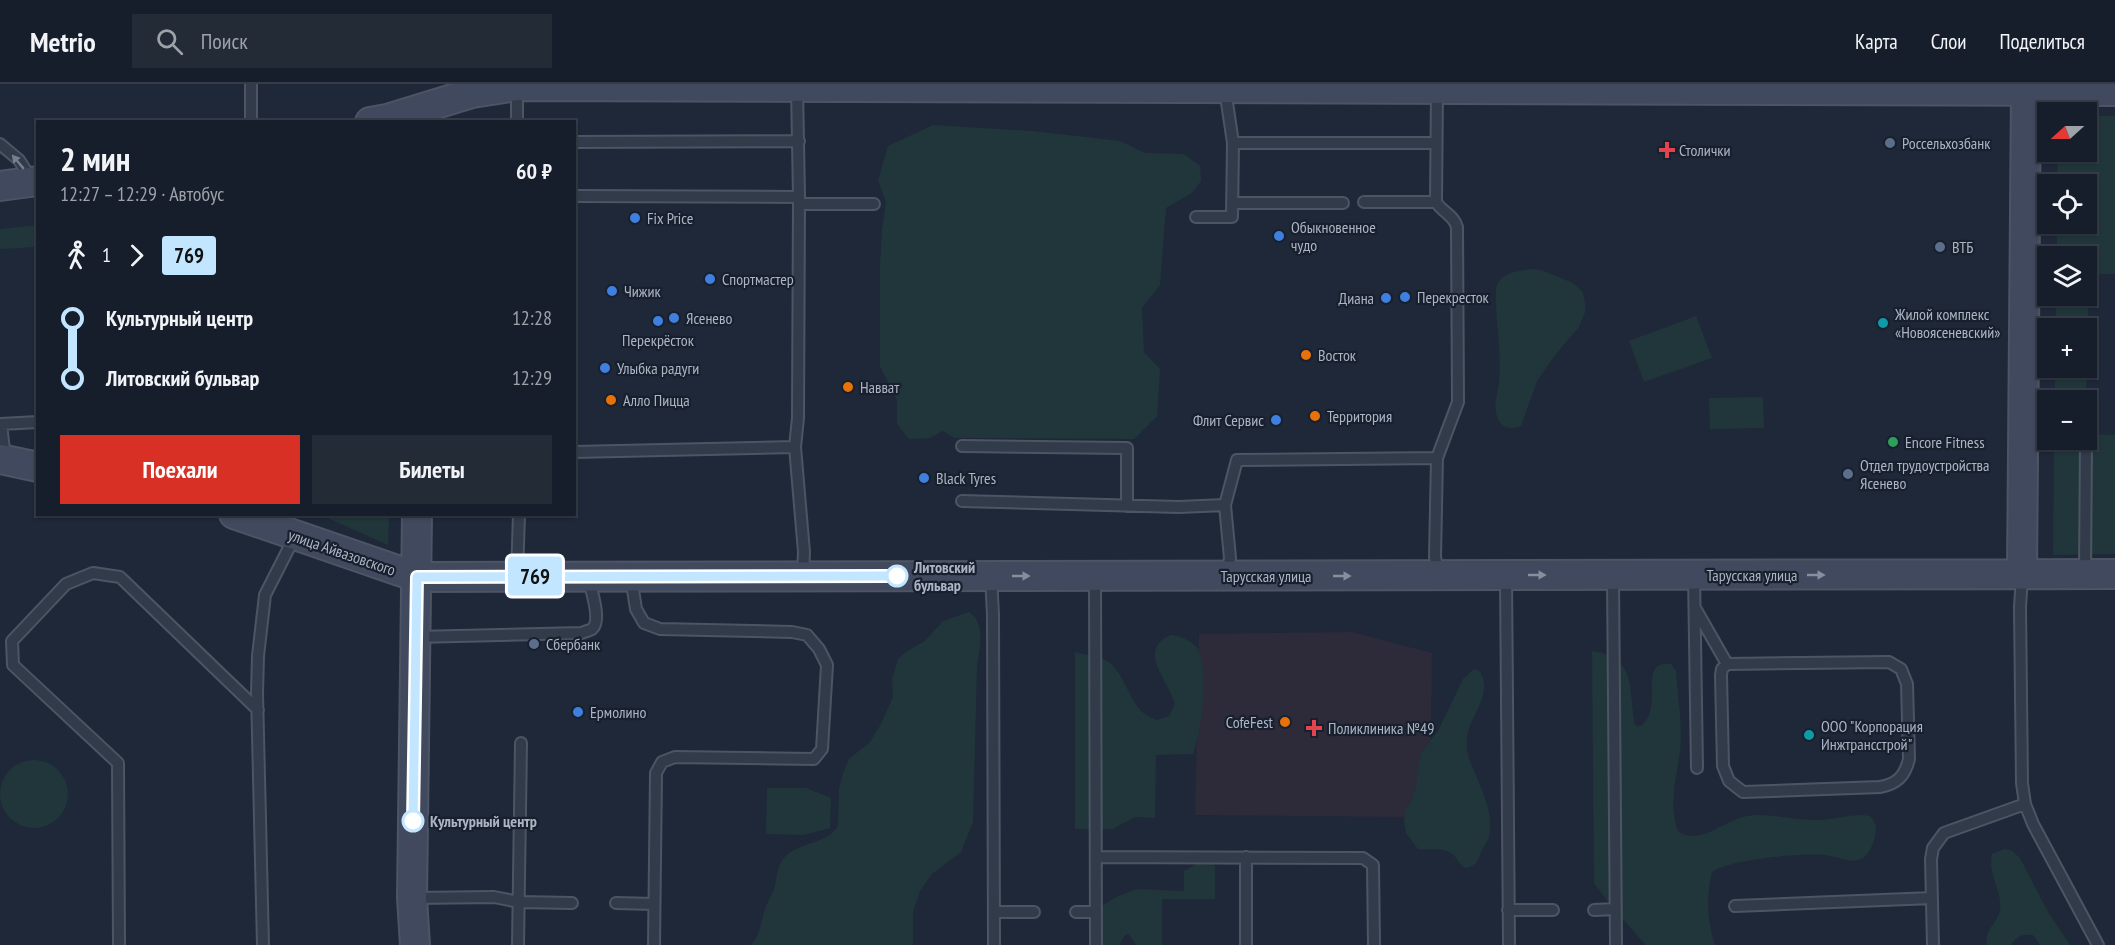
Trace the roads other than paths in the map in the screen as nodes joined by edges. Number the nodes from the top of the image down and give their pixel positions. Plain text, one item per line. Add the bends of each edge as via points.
1 (250, 84) edge
2 (517, 86) junction
3 (811, 86) edge
4 (1499, 87) edge
5 (1669, 87) edge
6 (1870, 87) edge
7 (2026, 87) edge
8 (1225, 88) junction
9 (1437, 89) junction
10 (2115, 91) edge
11 (423, 104) edge
12 (251, 120) edge
13 (376, 120) edge
14 (517, 120) edge
15 (798, 141) junction
16 (576, 142) edge
17 (1233, 143) junction
18 (1436, 143) junction
19 (0, 144) edge
20 (35, 182) edge
21 (0, 186) edge
22 (576, 196) edge
23 (799, 201) junction
24 (1364, 202) dead end
25 (1436, 202) junction
26 (1232, 203) junction
27 (1343, 203) dead end
28 (874, 204) dead end
29 (1196, 217) dead end
30 (36, 422) edge
31 (0, 423) edge
32 (962, 446) dead end
33 (795, 447) junction
34 (2086, 450) edge
35 (576, 452) edge
36 (1437, 458) junction
37 (3, 459) edge
38 (36, 466) edge
39 (962, 501) dead end
40 (1225, 505) junction
41 (1127, 506) junction
42 (240, 516) edge
43 (417, 516) edge
44 (519, 516) edge
45 (295, 536) junction
46 (2085, 574) junction
47 (2115, 574) edge
48 (1439, 575) junction
49 (1506, 575) junction
50 (1613, 575) junction
51 (1694, 575) junction
52 (2022, 575) junction
53 (517, 576) junction
54 (588, 576) junction
55 (631, 576) junction
56 (803, 576) junction
57 (991, 576) junction
58 (1095, 576) junction
59 (1227, 576) junction
60 (417, 577) junction
61 (1695, 608) junction
62 (416, 637) junction
63 (1727, 664) junction
64 (258, 710) junction
65 (520, 742) dead end
66 (1697, 768) dead end
67 (2025, 804) junction
68 (1096, 857) junction
69 (1246, 857) junction
70 (412, 898) junction
71 (1932, 898) junction
72 (519, 902) junction
73 (572, 903) dead end
74 (616, 903) dead end
75 (654, 904) junction
76 (1735, 906) dead end
77 (1615, 909) junction
78 (1508, 910) junction
79 (1554, 910) dead end
80 (1594, 910) dead end
81 (994, 912) junction
82 (1035, 912) dead end
83 (1076, 912) dead end
84 (1096, 912) junction
85 (119, 945) edge
86 (263, 945) edge
87 (415, 945) edge
88 (518, 945) edge
89 (654, 945) edge
90 (994, 945) edge
91 (1096, 945) edge
92 (1246, 945) edge
93 (1374, 945) edge
94 (1509, 945) edge
95 (1616, 945) edge
96 (1933, 945) edge
97 (2098, 945) edge

1 - 12 lane
2 - 3 main road
2 - 11 main road
2 - 14 lane
3 - 8 main road
3 - 15 lane
4 - 5 main road
4 - 9 main road
5 - 6 main road
6 - 7 main road
7 - 10 main road
7 - 52 main road
8 - 9 main road
8 - 17 lane
9 - 18 lane
11 - 13 main road
15 - 16 lane
15 - 23 lane
17 - 18 lane
17 - 26 lane
18 - 25 lane
20 -> 19 lane via 19,160
20 - 21 main road
22 - 23 lane
23 - 28 lane
23 - 33 lane
24 - 25 lane
25 - 36 lane via 1457,227 1458,402
26 - 27 lane
26 - 29 lane via 1232,217
30 - 31 lane
31 - 37 lane
32 - 41 lane via 1127,448
33 - 35 lane
33 - 56 lane
34 - 46 lane
36 - 40 lane via 1236,460
36 - 48 lane via 1435,557
37 - 38 main road
39 - 41 lane
40 - 41 lane
40 - 59 lane via 1230,558
42 - 45 main road, улица Айвазовского
43 - 60 main road
44 - 53 lane
45 - 60 main road, улица Айвазовского
45 - 64 lane via 265,595 258,656
46 - 47 main road, Тарусская улица
46 - 52 main road, Тарусская улица
48 - 49 main road, Тарусская улица
59 -> 48 main road, Тарусская улица
49 -> 50 main road, Тарусская улица
49 - 78 lane
50 - 51 main road, Тарусская улица
50 - 77 lane
51 -> 52 main road, Тарусская улица
51 - 61 lane
52 - 67 lane
53 - 54 main road, Тарусская улица
53 - 60 main road, Тарусская улица
54 - 55 main road, Тарусская улица
54 - 62 lane via 596,622 591,630
55 - 56 main road, Тарусская улица
55 - 75 lane via 636,609 644,624 660,629 807,635 827,665 822,749 814,759 675,757 662,762 656,773
56 - 57 main road, Тарусская улица
57 -> 58 main road, Тарусская улица
57 - 81 lane
58 - 59 main road, Тарусская улица
58 - 68 lane
60 - 62 main road
61 - 63 lane
61 - 66 lane
62 - 70 main road
63 - 63 lane via 1889,662 1901,669 1907,684 1906,771 1901,778 1880,788 1743,792 1729,781 1723,766 1721,675
64 - 85 lane via 120,577 93,573 66,584 12,641 14,665 118,764
64 - 86 lane
65 - 72 lane
67 - 71 lane via 1944,833 1933,848
67 - 97 lane
68 - 69 lane
68 - 84 lane
69 - 92 lane
69 - 93 lane via 1356,857 1369,861 1373,865
70 - 72 lane via 494,897
70 - 87 main road
71 - 76 lane
71 - 96 lane
72 - 73 lane
72 - 88 lane
74 - 75 lane
75 - 89 lane
77 - 80 lane
77 - 95 lane
78 - 79 lane
78 - 94 lane
81 - 82 lane
81 - 90 lane
83 - 84 lane
84 - 91 lane

